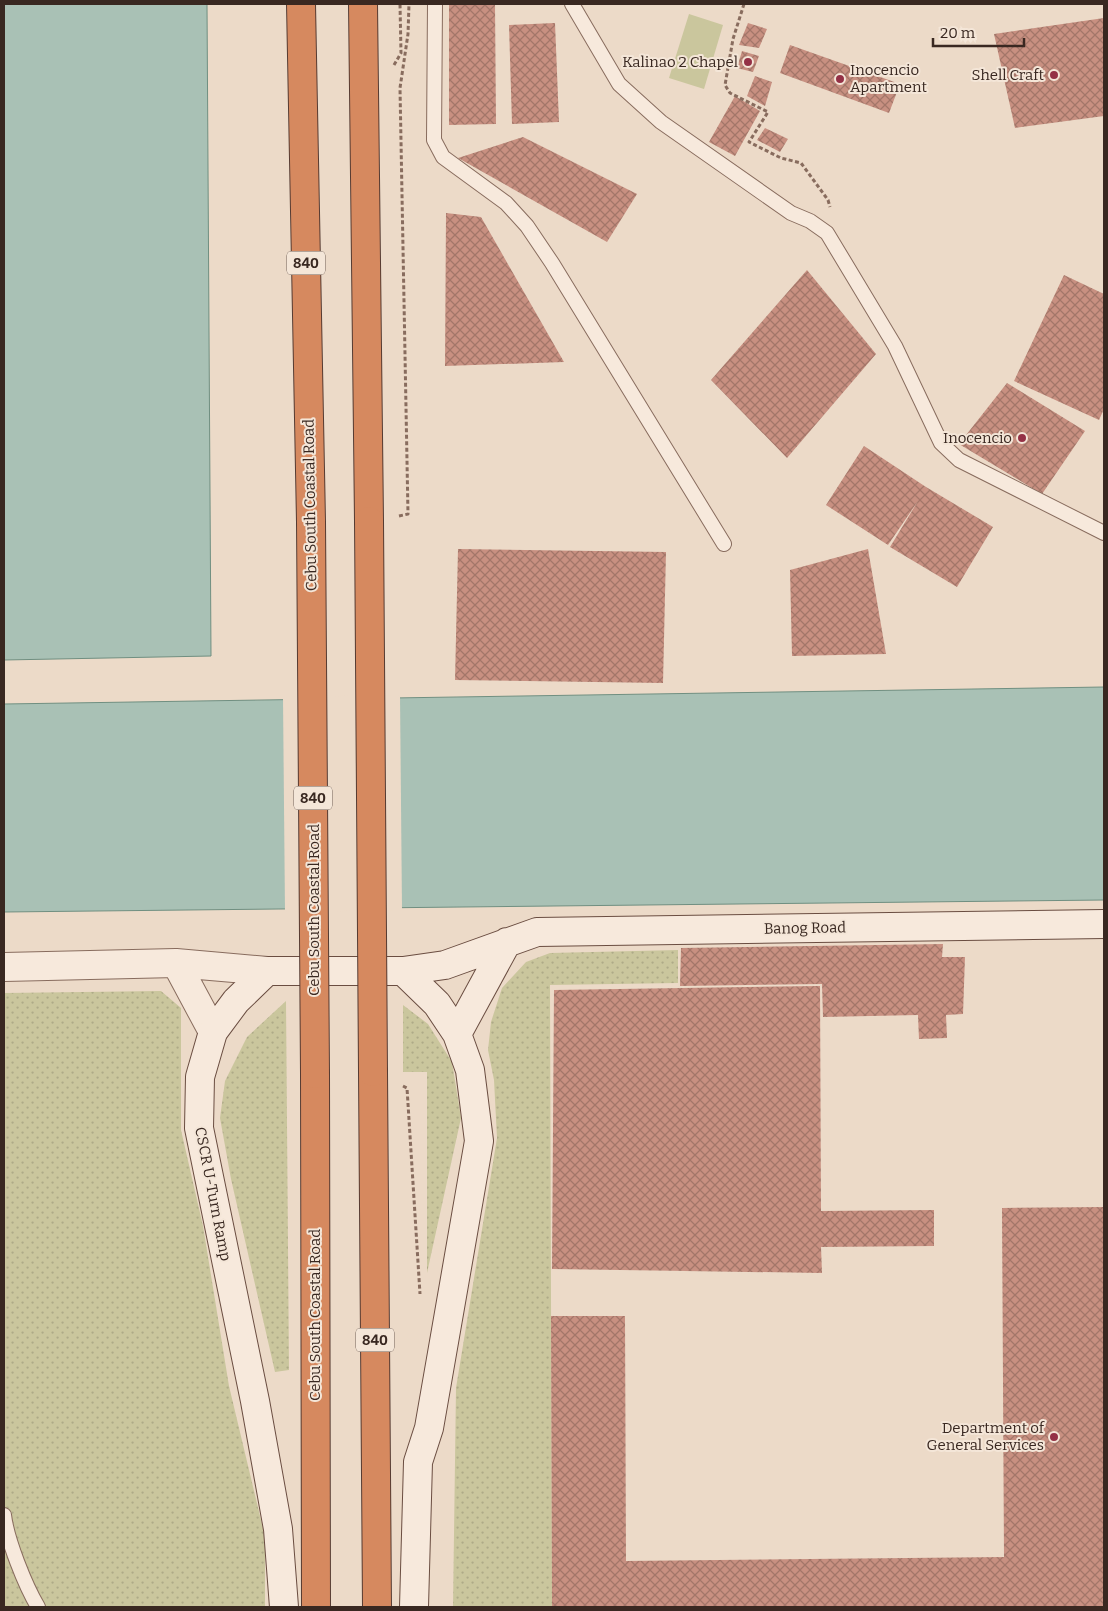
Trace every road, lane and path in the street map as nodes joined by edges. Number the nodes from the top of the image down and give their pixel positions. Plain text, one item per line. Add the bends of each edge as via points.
1 (302, 4) edge
2 (363, 4) edge
3 (409, 4) edge
4 (434, 4) edge
5 (572, 4) edge
6 (744, 4) edge
7 (832, 214) dead end
8 (368, 520) junction
9 (1104, 533) edge
10 (724, 544) dead end
11 (1104, 924) edge
12 (507, 942) junction
13 (176, 964) junction
14 (4, 967) edge
15 (267, 971) junction
16 (403, 972) junction
17 (213, 1032) junction
18 (457, 1034) junction
19 (4, 1514) edge
20 (38, 1607) edge
21 (284, 1607) edge
22 (316, 1607) edge
23 (376, 1607) edge
24 (414, 1607) edge

1 - 22 highway, Cebu South Coastal Road / 840, bridge via 311,522
2 - 8 highway, 840
3 - 8 path via 400,88 408,514
4 - 10 lane via 434,140 443,157 506,203 527,226
5 - 9 lane via 619,84 661,122 792,213 827,233 895,346 940,442 960,460
6 - 7 path via 724,85 730,93 768,112 750,142 781,158 802,163 828,200
8 - 23 highway, 840, bridge
11 - 12 street, Banog Road via 537,932
12 - 16 street, Banog Road via 445,965
12 - 18 street
13 - 14 street
13 - 15 street
13 - 17 street
15 - 16 street
15 - 17 street, CSCR U-Turn Ramp via 236,1001
16 - 18 street via 437,1004
17 - 21 street, CSCR U-Turn Ramp via 200,1077 199,1128 277,1520
18 - 24 street via 470,1070 479,1141 429,1428 418,1462
19 - 20 lane via 5,1528

